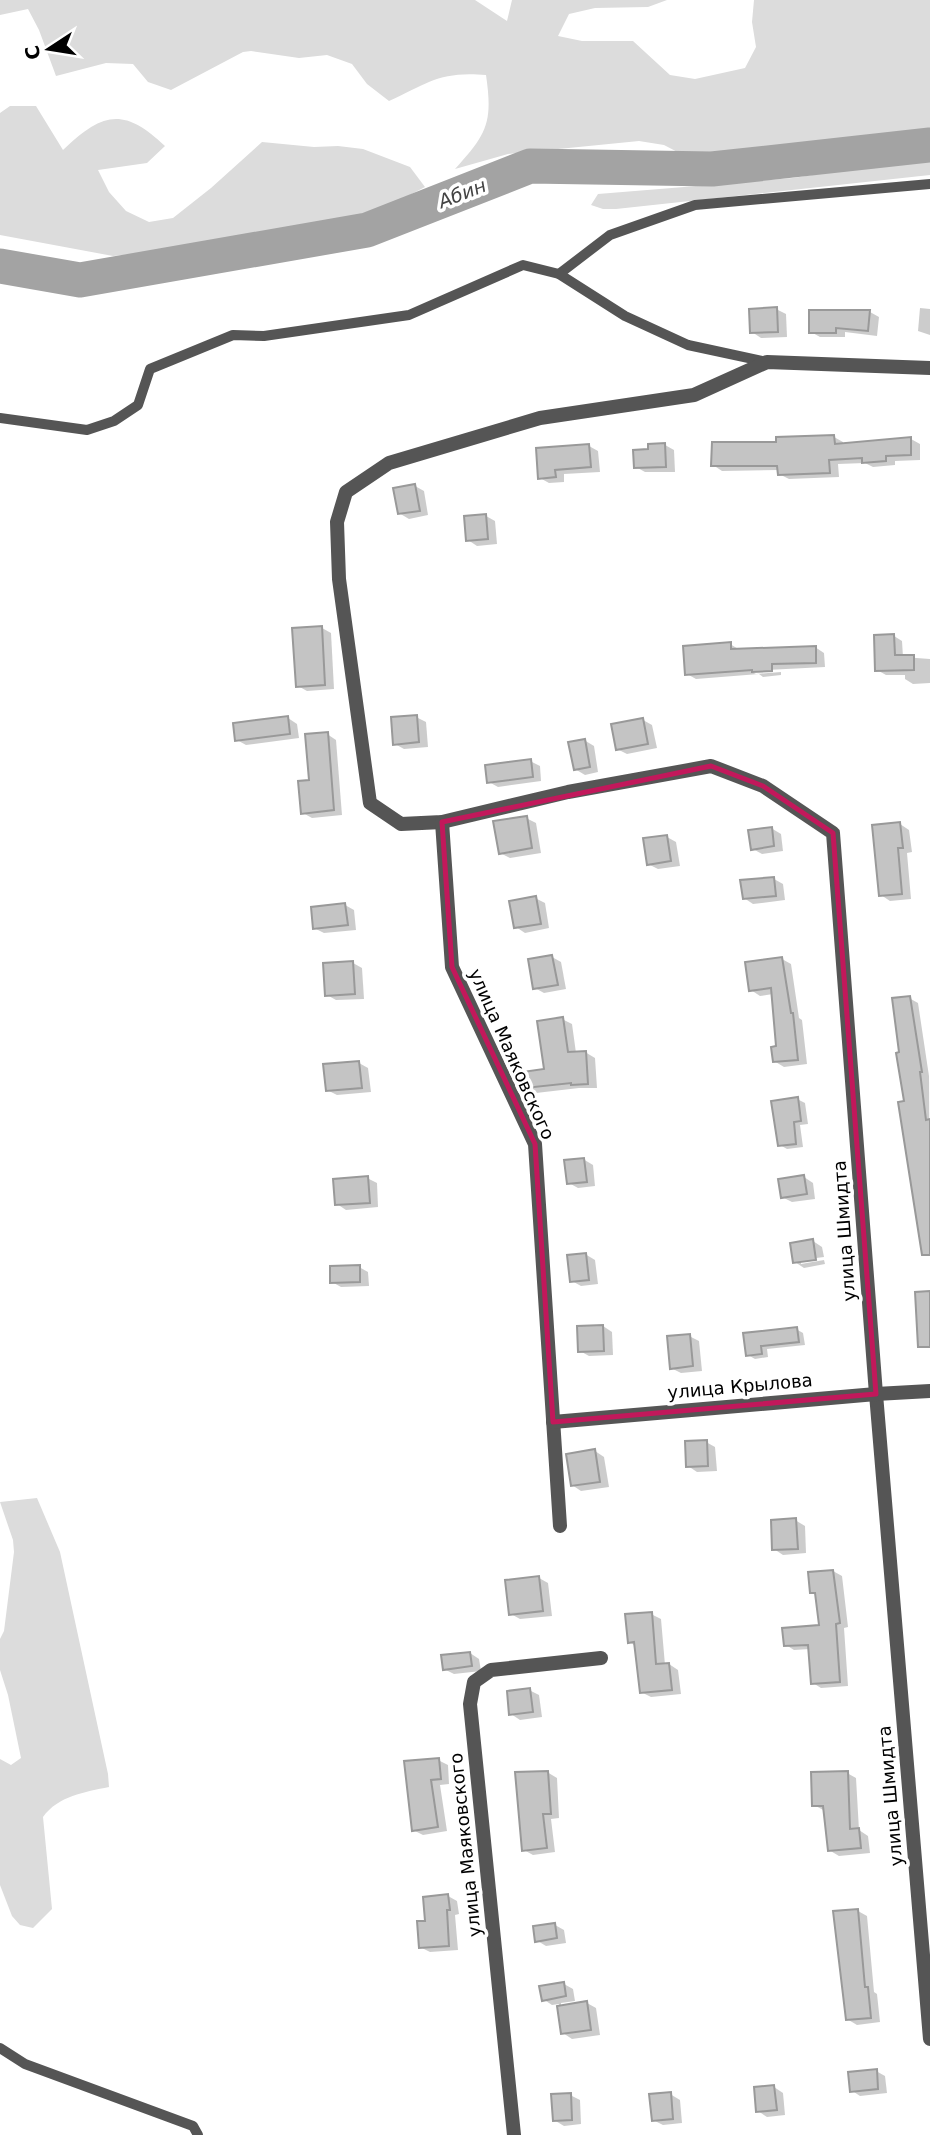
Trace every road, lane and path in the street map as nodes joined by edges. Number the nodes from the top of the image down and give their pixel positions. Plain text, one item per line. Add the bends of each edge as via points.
1 (930, 184) edge
2 (559, 274) junction
3 (766, 362) junction
4 (930, 368) edge
5 (0, 418) edge
6 (442, 822) junction
7 (930, 1391) edge
8 (876, 1394) junction
9 (553, 1422) junction
10 (560, 1525) dead end
11 (601, 1658) dead end
12 (930, 2039) edge
13 (0, 2048) edge
14 (198, 2135) edge
15 (514, 2135) edge

1 - 2 lane via 695,205 610,235
2 - 3 lane via 625,316 688,345
2 - 5 lane via 523,265 409,315 264,336 233,335 150,369 138,405 114,421 87,430
3 - 4 street
3 - 6 street via 694,395 540,418 389,463 346,492 337,522 339,579 370,803 401,824
6 - 8 street, улица Шмидта via 568,792 710,766 763,786 833,833
6 - 9 street, улица Маяковского via 452,967 535,1144
7 - 8 street, улица Крылова
8 - 9 street, улица Крылова
8 - 12 street, улица Шмидта
9 - 10 street, улица Маяковского
11 - 15 street, улица Маяковского via 491,1670 474,1682 470,1704
13 - 14 lane via 25,2064 193,2126

